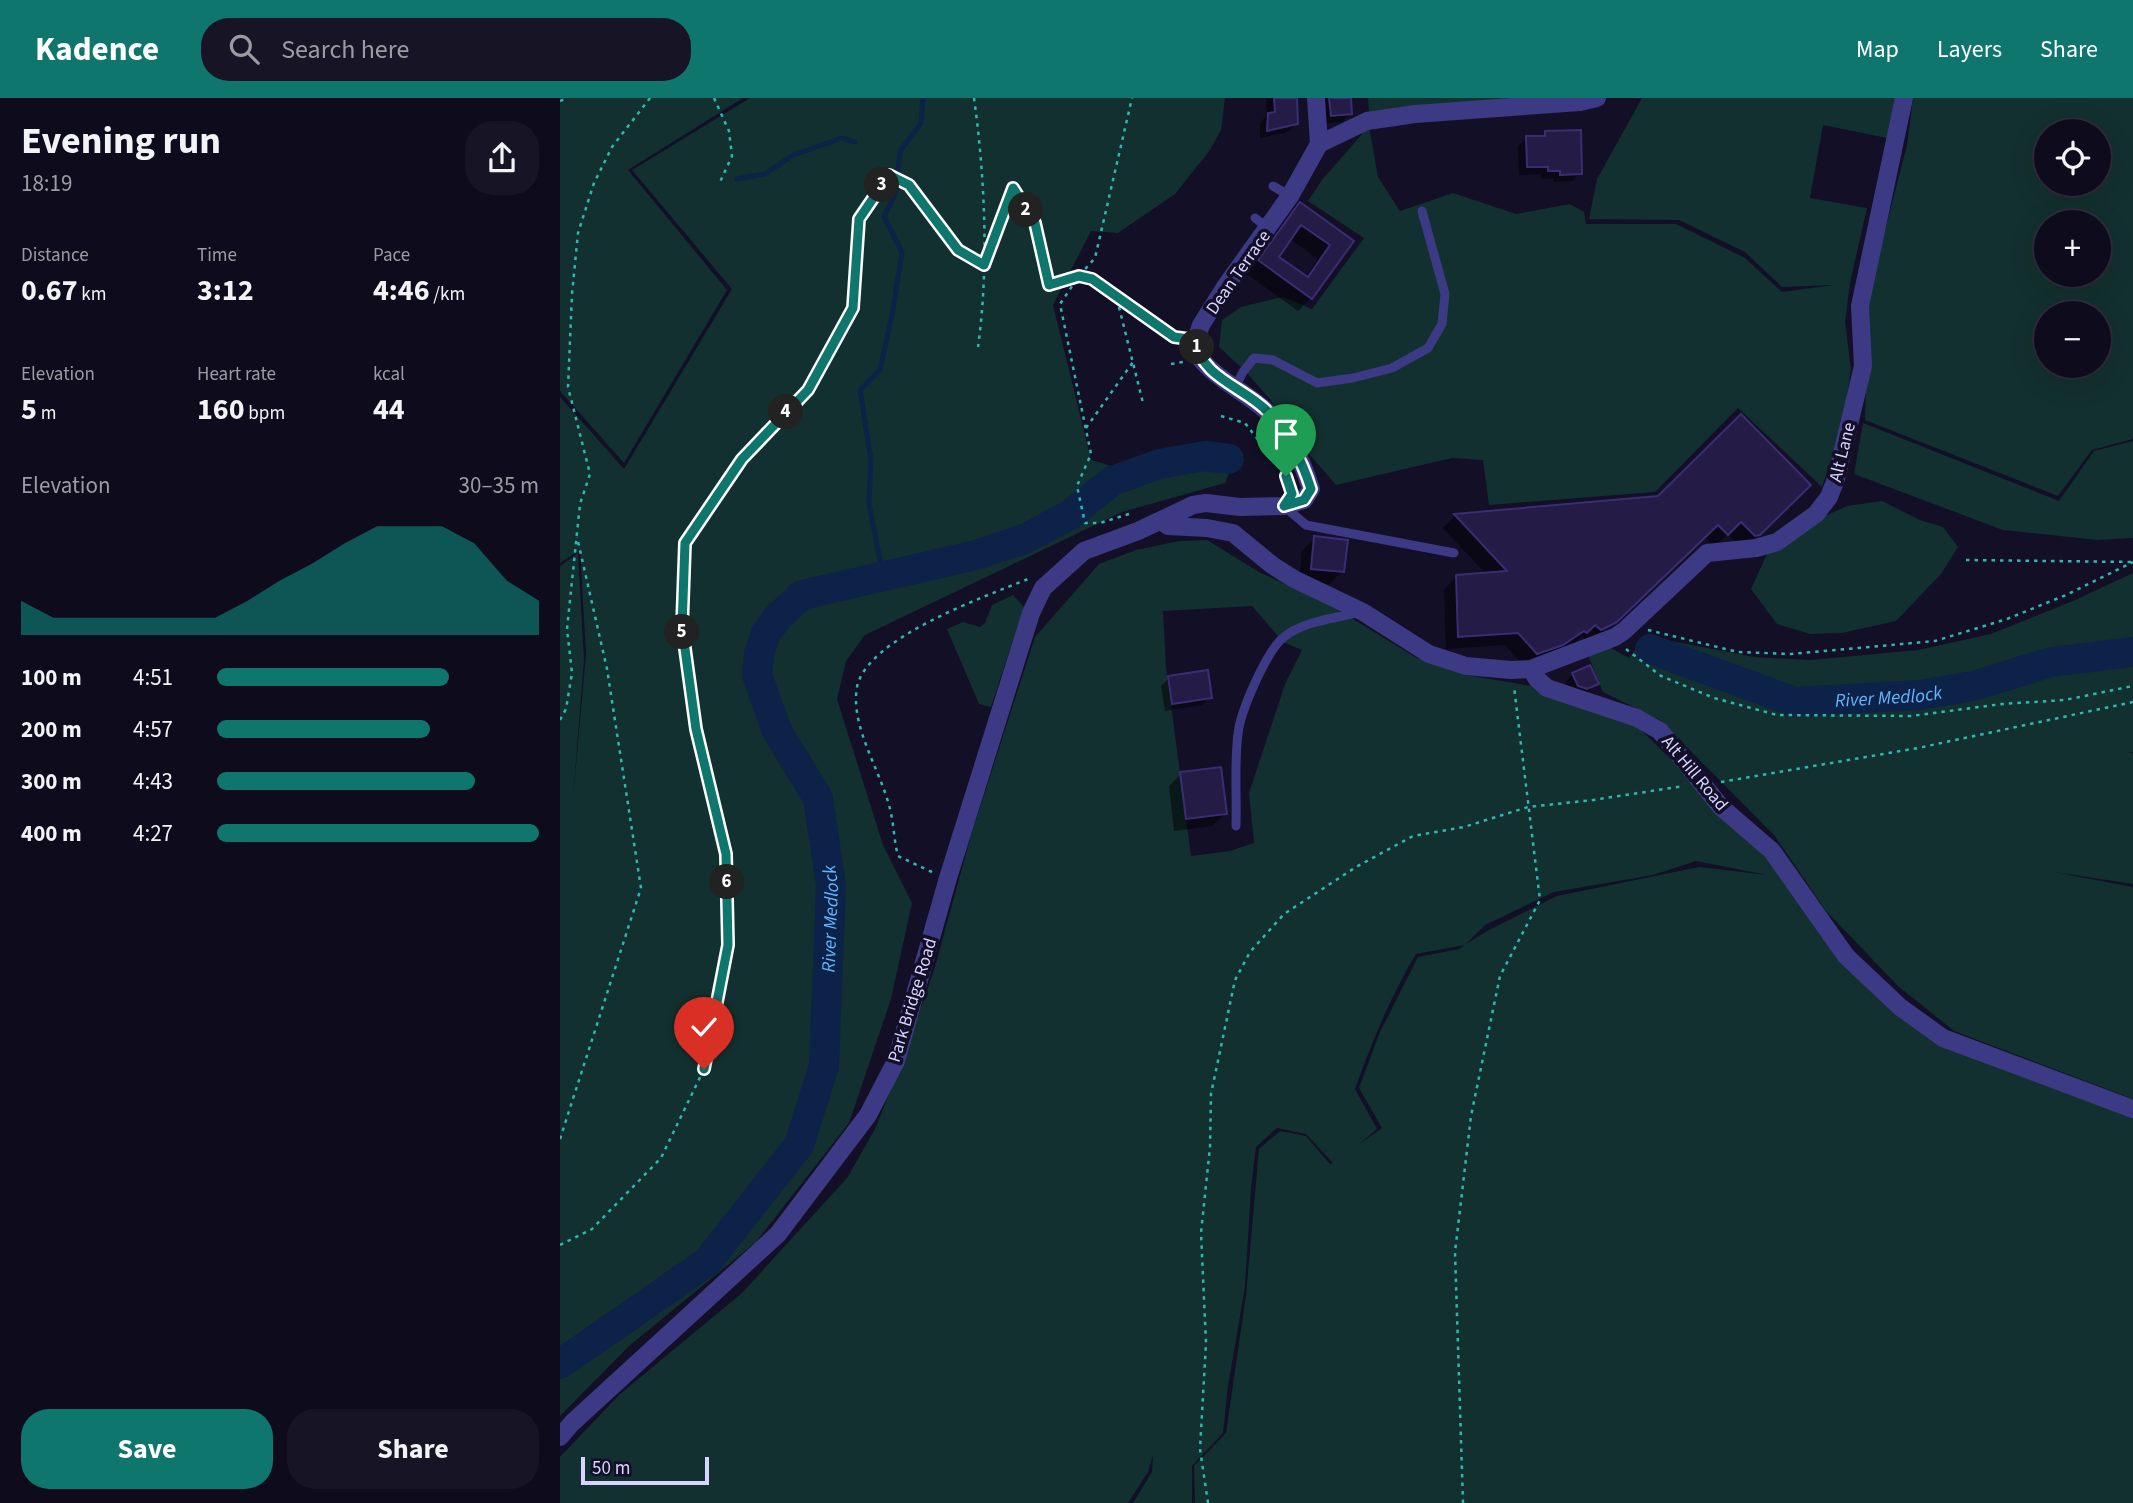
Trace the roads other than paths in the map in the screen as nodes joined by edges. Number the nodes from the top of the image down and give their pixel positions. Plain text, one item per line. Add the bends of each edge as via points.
1 (1316, 98) edge
2 (1597, 98) edge
3 (1904, 98) edge
4 (1319, 144) junction
5 (1273, 186) dead end
6 (1290, 196) junction
7 (1422, 211) dead end
8 (1235, 387) junction
9 (1284, 506) junction
10 (1161, 521) junction
11 (1454, 553) dead end
12 (1363, 612) junction
13 (1531, 669) junction
14 (1236, 826) dead end
15 (2133, 1109) edge
16 (560, 1437) edge

1 - 4 street
2 - 4 street via 1367,121
3 - 13 street, Alt Lane via 1860,306 1863,366 1829,497 1816,514 1777,542 1707,553 1615,637
4 - 6 street, Dean Terrace
5 - 6 lane
6 - 8 street, Dean Terrace via 1262,223 1196,340 1200,358
7 - 8 lane via 1445,294 1442,324 1428,348 1392,368 1317,383 1273,360 1254,358
8 - 9 street via 1265,410 1303,464 1311,489 1304,500
9 - 10 street via 1206,503
9 - 11 lane via 1306,526
10 - 12 street via 1168,526 1233,533 1294,579
10 - 16 street, Park Bridge Road via 1084,551 1043,588 1031,613 948,878 896,1061 868,1115 778,1234
12 - 13 street via 1448,662
12 - 14 lane via 1315,623 1281,638 1259,673 1238,731
13 - 15 street, Alt Hill Road via 1547,688 1637,718 1660,731 1721,807 1772,851 1846,956 1900,1007 1943,1038

